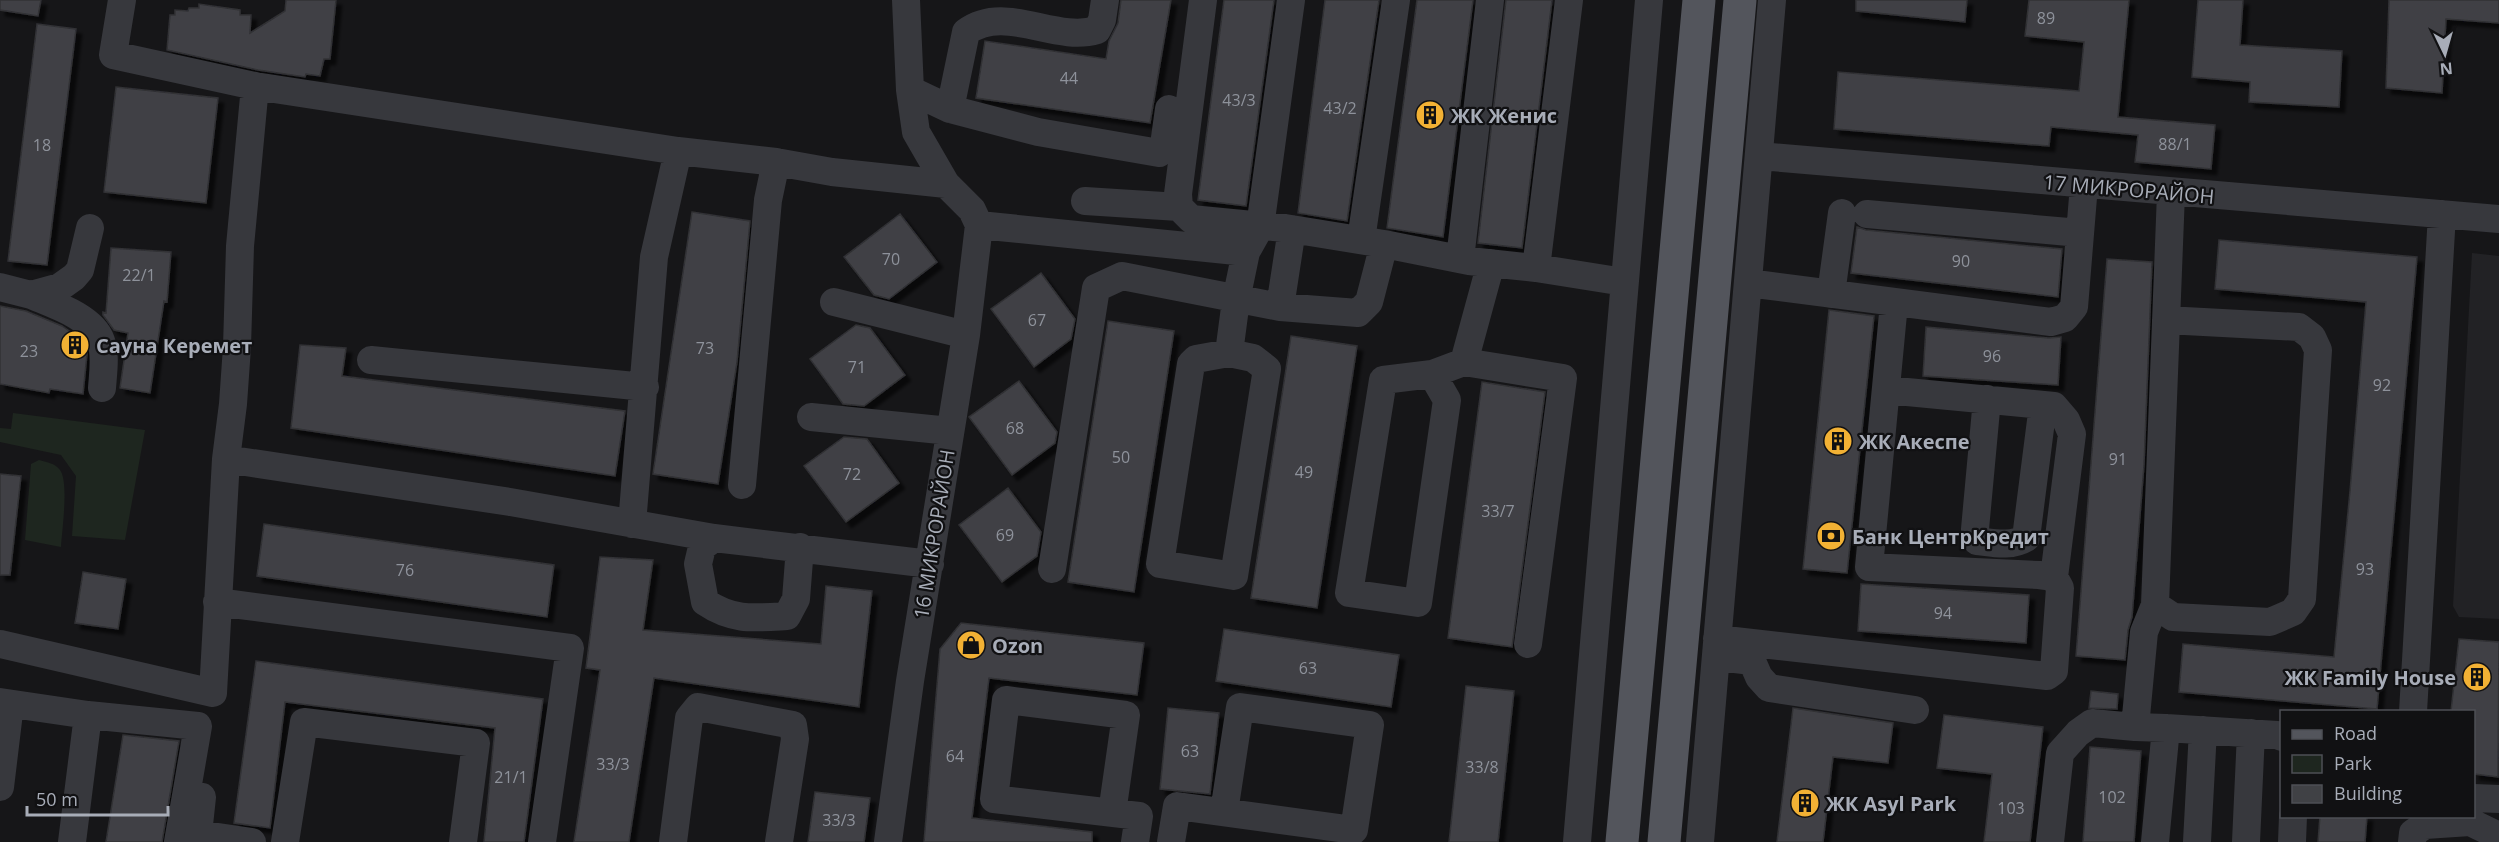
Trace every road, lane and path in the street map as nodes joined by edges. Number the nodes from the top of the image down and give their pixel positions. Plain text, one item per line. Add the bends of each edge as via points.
1 (122, 0) edge
2 (906, 0) edge
3 (1105, 0) edge
4 (1185, 0) edge
5 (1203, 0) edge
6 (1291, 0) edge
7 (1396, 0) edge
8 (1490, 0) edge
9 (1569, 0) edge
10 (1649, 0) edge
11 (1699, 0) edge
12 (1740, 0) edge
13 (1772, 0) edge
14 (255, 86) junction
15 (910, 90) junction
16 (950, 109) junction
17 (678, 151) junction
18 (1759, 156) junction
19 (776, 162) junction
20 (946, 184) junction
21 (2084, 185) junction
22 (2171, 193) junction
23 (1085, 201) dead end
24 (1179, 207) junction
25 (2442, 214) junction
26 (2499, 219) edge
27 (979, 225) junction
28 (1260, 227) junction
29 (90, 228) dead end
30 (1292, 229) junction
31 (2080, 233) junction
32 (1373, 242) junction
33 (1246, 252) junction
34 (1460, 259) junction
35 (1491, 263) junction
36 (1536, 268) junction
37 (1624, 282) junction
38 (1748, 283) junction
39 (1673, 284) junction
40 (1714, 286) junction
41 (0, 287) edge
42 (1831, 294) junction
43 (31, 295) junction
44 (1236, 300) junction
45 (834, 302) dead end
46 (1894, 303) junction
47 (1280, 307) junction
48 (2166, 320) junction
49 (966, 335) junction
50 (1229, 353) junction
51 (371, 360) dead end
52 (1464, 362) junction
53 (1432, 374) junction
54 (645, 387) junction
55 (102, 388) dead end
56 (1886, 390) junction
57 (1986, 399) junction
58 (2043, 405) junction
59 (811, 417) dead end
60 (950, 431) junction
61 (226, 459) junction
62 (742, 484) dead end
63 (632, 524) junction
64 (714, 538) junction
65 (800, 547) junction
66 (930, 564) junction
67 (1052, 569) dead end
68 (2054, 577) junction
69 (217, 602) junction
70 (2155, 605) junction
71 (0, 644) edge
72 (1528, 644) dead end
73 (1717, 648) junction
74 (213, 693) junction
75 (5, 703) edge
76 (1915, 710) dead end
77 (2413, 710) edge
78 (88, 715) junction
79 (2135, 727) junction
80 (2166, 728) junction
81 (2203, 730) junction
82 (2251, 733) junction
83 (2280, 736) edge
84 (0, 788) edge
85 (2475, 798) edge
86 (2499, 799) edge
87 (1224, 812) junction
88 (1112, 813) junction
89 (2293, 818) edge
90 (2499, 836) edge
91 (191, 839) edge
92 (72, 842) edge
93 (252, 842) edge
94 (285, 842) edge
95 (463, 842) edge
96 (542, 842) edge
97 (673, 842) edge
98 (779, 842) edge
99 (888, 842) edge
100 (1135, 842) edge
101 (1171, 842) edge
102 (1576, 842) edge
103 (1622, 842) edge
104 (1664, 842) edge
105 (1700, 842) edge
106 (2050, 842) edge
107 (2155, 842) edge
108 (2196, 842) edge
109 (2246, 842) edge
110 (2292, 842) edge
111 (2412, 842) edge

1 - 14 street via 113,55
2 - 15 street
3 - 16 street via 1097,30 1083,34 1004,21 977,24 966,32
4 - 16 street via 1161,152 1038,132
5 - 24 street
6 - 28 street
7 - 32 street
8 - 34 street
9 - 36 street
10 - 37 street
11 - 39 main road
12 - 40 main road
13 - 18 street
14 - 17 street
14 - 61 street
15 - 16 street
15 - 20 street via 916,132
17 - 19 street
17 - 54 street via 654,257
18 - 21 street, 17 МИКРОРАЙОН
18 - 38 street
19 - 20 street
19 - 62 street via 768,200
20 - 27 street via 972,210
21 - 22 street, 17 МИКРОРАЙОН
21 - 31 street
22 - 25 street, 17 МИКРОРАЙОН
22 - 48 street
23 - 24 street
24 - 28 street via 1191,219
25 - 26 street, 17 МИКРОРАЙОН
25 - 77 street
27 - 33 street
27 - 49 street, 16 МИКРОРАЙОН
28 - 30 street
28 - 33 street
29 - 43 street via 80,270 74,277 60,287
30 - 32 street
30 - 47 street
31 - 42 street via 1855,213
31 - 46 street via 2074,307 2065,318 2051,322
32 - 34 street
32 - 47 street via 1369,302 1358,313
33 - 44 street
34 - 35 street
35 - 36 street
35 - 52 street
36 - 37 street
37 - 102 street
38 - 42 street
38 - 73 street
39 - 40 main road
39 - 103 main road
40 - 104 main road
41 - 43 street
42 - 46 street
43 - 55 street via 73,313 94,329 104,355
44 - 47 street
44 - 50 street
44 - 67 street via 1122,276 1096,288
45 - 49 street
46 - 56 street
48 - 70 street
48 - 70 street via 2300,327 2312,337 2318,350 2302,599 2293,612 2270,622 2173,617
49 - 60 street, 16 МИКРОРАЙОН
50 - 50 street via 1253,358 1267,369 1234,576 1160,564 1191,364 1196,359
51 - 54 street
52 - 53 street
52 - 72 street via 1563,378
53 - 53 street via 1447,400 1419,603 1350,593 1383,380
54 - 63 street
56 - 57 street
56 - 68 street via 1869,567
57 - 58 street
57 - 58 street via 1975,529 1977,541 1994,543 2017,543 2026,538
58 - 68 street via 2054,406 2072,434
59 - 60 street
60 - 66 street, 16 МИКРОРАЙОН
61 - 63 street
61 - 69 street
63 - 64 street
64 - 65 street
64 - 65 street via 702,547 698,564 705,602 721,613 740,617 787,616 796,599
65 - 66 street
66 - 99 street, 16 МИКРОРАЙОН
68 - 73 street via 2060,588 2056,664 2047,676
69 - 74 street
69 - 96 street via 570,648
70 - 79 street via 2144,632
71 - 74 street
73 - 76 street via 1752,661 1769,688
73 - 105 street
74 - 91 street
75 - 78 street
75 - 84 street
78 - 91 street via 198,726
78 - 92 street
79 - 80 street
79 - 106 street via 2092,723 2060,753
80 - 81 street
80 - 107 street
81 - 82 street
81 - 108 street
82 - 83 street
82 - 109 street
85 - 86 street
87 - 87 street via 1354,830 1370,725 1240,707
87 - 101 street via 1177,806
88 - 88 street via 994,799 1006,700 1126,715
88 - 100 street via 1139,816
89 - 110 street
90 - 111 street via 2470,822 2436,824 2425,825 2413,833
91 - 93 street
94 - 95 street via 304,722 476,743
97 - 98 street via 689,718 698,707 793,725 795,739

